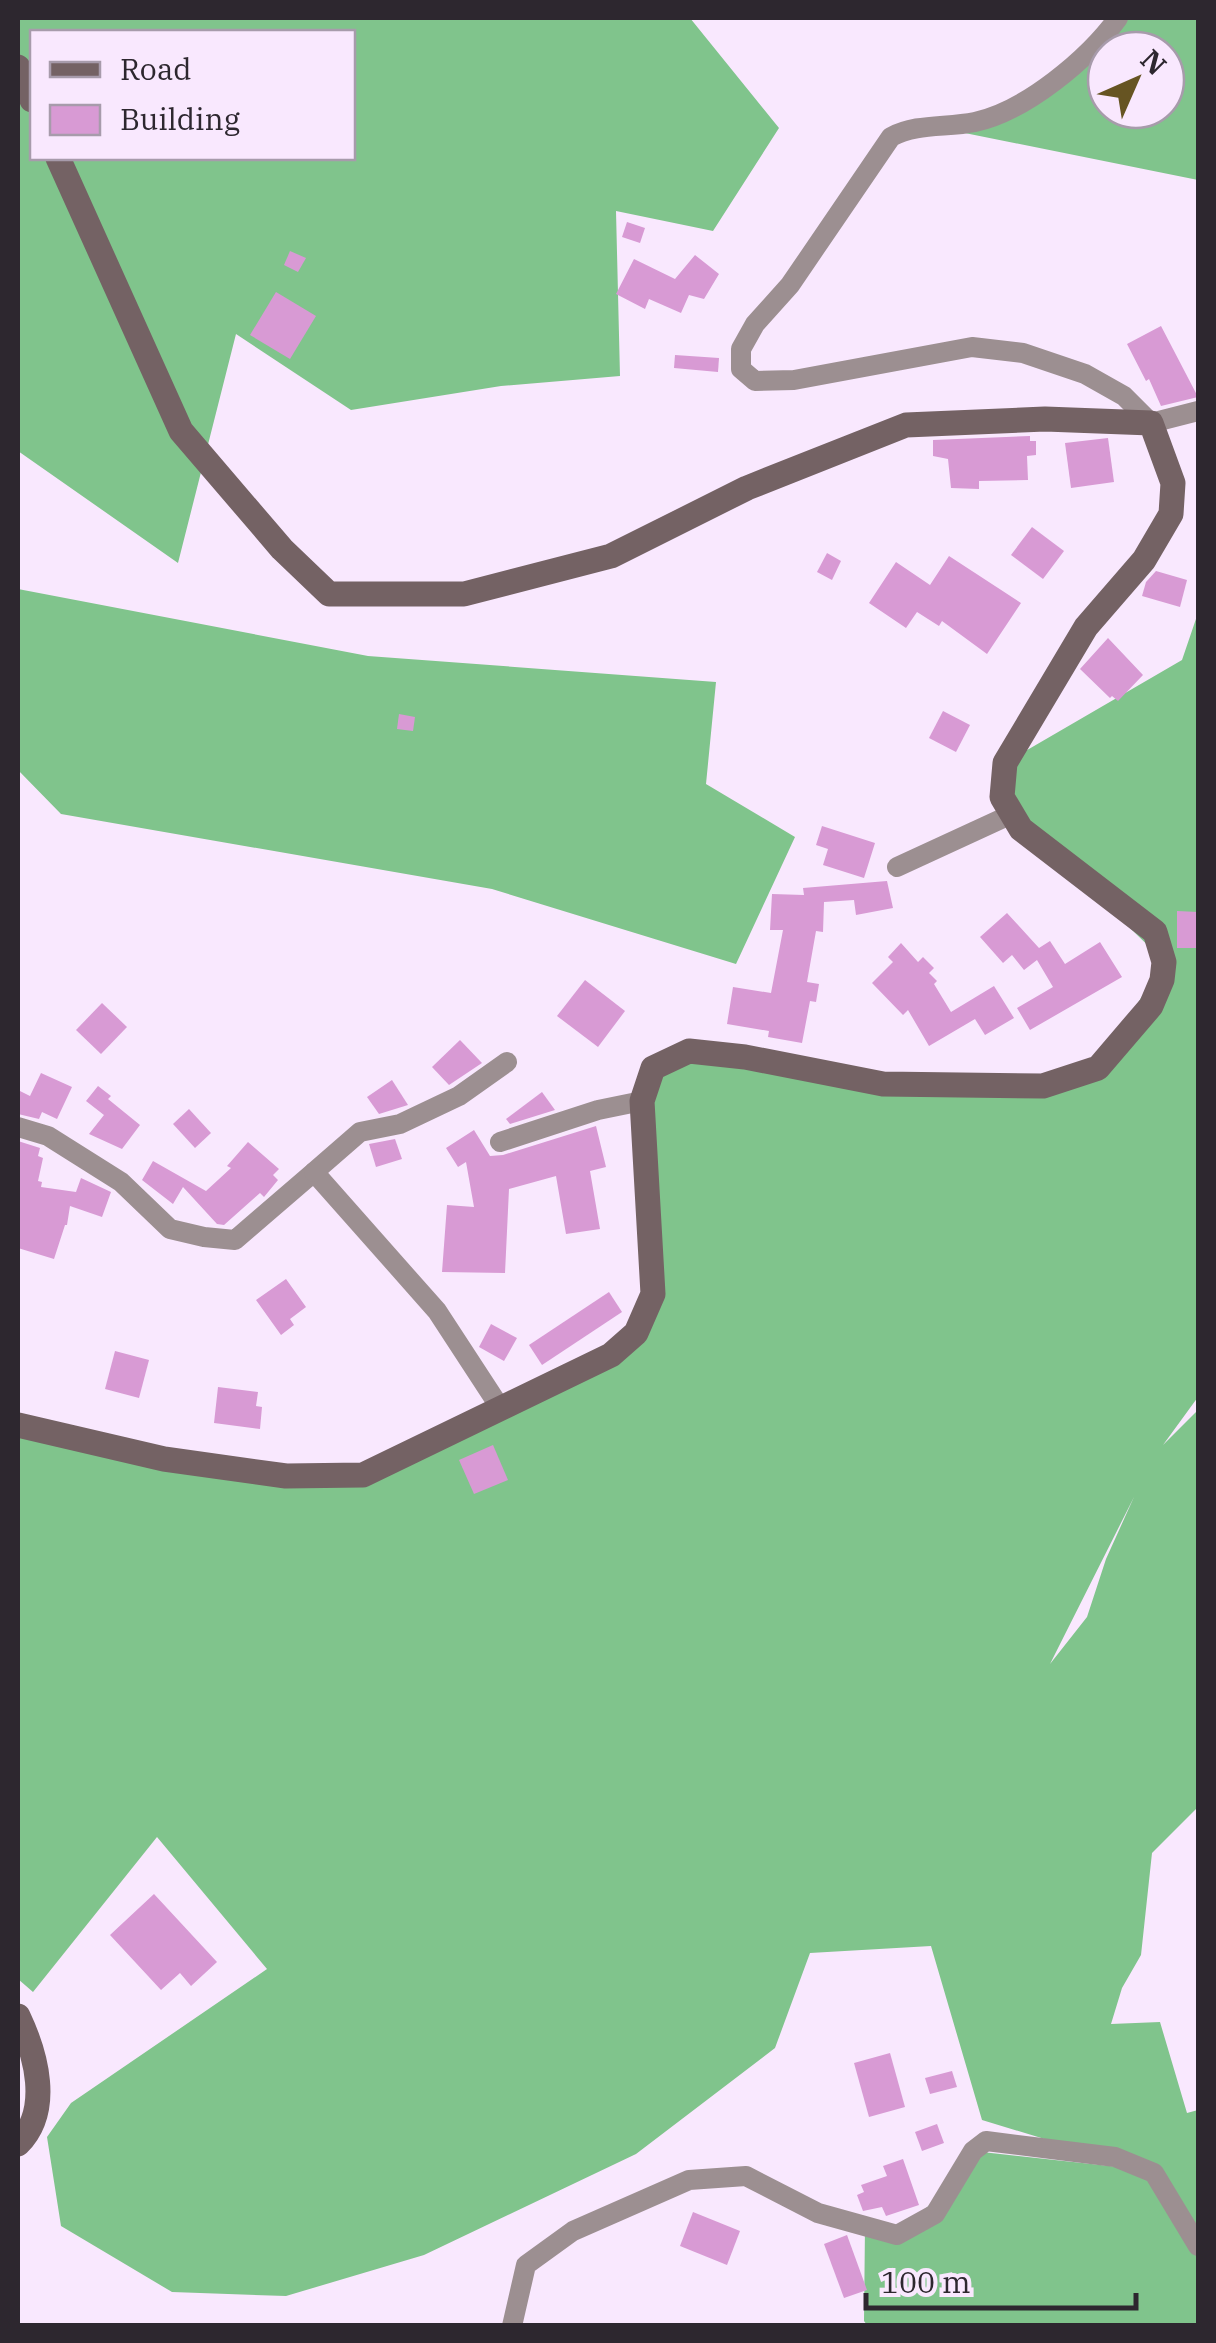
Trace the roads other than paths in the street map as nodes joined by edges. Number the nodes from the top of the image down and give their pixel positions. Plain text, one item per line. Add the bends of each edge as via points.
1 (1118, 18) edge
2 (18, 67) edge
3 (30, 95) edge
4 (59, 160) edge
5 (1198, 411) edge
6 (1151, 423) junction
7 (1012, 814) junction
8 (897, 867) dead end
9 (507, 1062) dead end
10 (642, 1102) junction
11 (18, 1127) edge
12 (500, 1142) dead end
13 (314, 1172) junction
14 (501, 1409) junction
15 (18, 1425) edge
16 (20, 2027) edge
17 (18, 2144) edge
18 (1198, 2246) edge
19 (512, 2326) edge

1 - 6 street via 1051,84 1014,108 891,137 790,285 755,324 740,348 741,369 755,381 794,380 972,346 1023,353 1086,374 1124,396
2 - 3 street
4 - 6 street via 181,431 329,594 464,594 611,556 747,488 906,425
5 - 6 street
6 - 7 street via 1173,483 1170,514 1144,560 1086,626 1005,763 1002,796
7 - 8 street
7 - 10 street via 1020,829 1155,932 1162,980 1151,1006 1098,1068 1044,1086 883,1084 689,1051 652,1068
9 - 13 street via 459,1096 400,1124 360,1132
10 - 12 street
10 - 14 street via 653,1294 636,1333 612,1356
11 - 13 street via 48,1136 121,1182 170,1228 204,1237 235,1240
13 - 14 street via 437,1311
14 - 15 street via 363,1475 286,1476 164,1459
16 - 17 street via 37,2072 38,2102
18 - 19 street via 1154,2173 1116,2158 986,2141 934,2214 897,2235 818,2214 746,2176 689,2180 573,2231 526,2264

